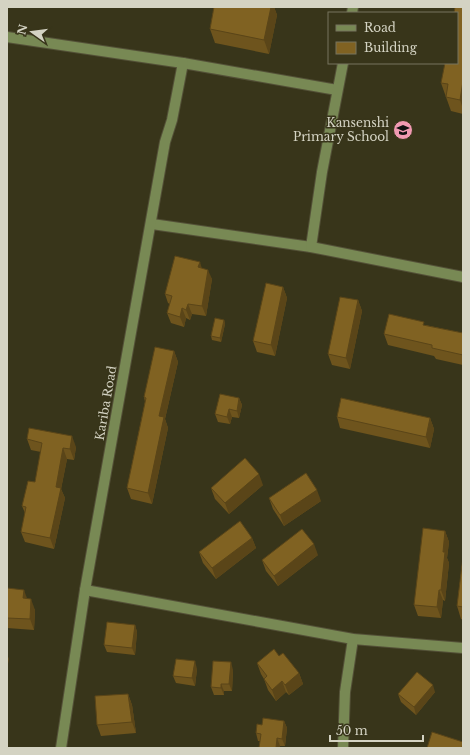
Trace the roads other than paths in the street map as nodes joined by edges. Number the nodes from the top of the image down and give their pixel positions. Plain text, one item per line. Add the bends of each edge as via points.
1 (7, 37) edge
2 (183, 63) junction
3 (343, 64) edge
4 (336, 90) junction
5 (152, 224) junction
6 (311, 247) junction
7 (463, 277) edge
8 (85, 590) junction
9 (352, 639) junction
10 (463, 648) edge
11 (61, 748) edge
12 (343, 748) edge

1 - 2 street
2 - 4 street
2 - 5 street, Kariba Road via 165,142
3 - 4 street
4 - 6 street
5 - 6 street
5 - 8 street, Kariba Road
6 - 7 street
8 - 9 street
8 - 11 street, Kariba Road
9 - 10 street
9 - 12 street via 345,692

